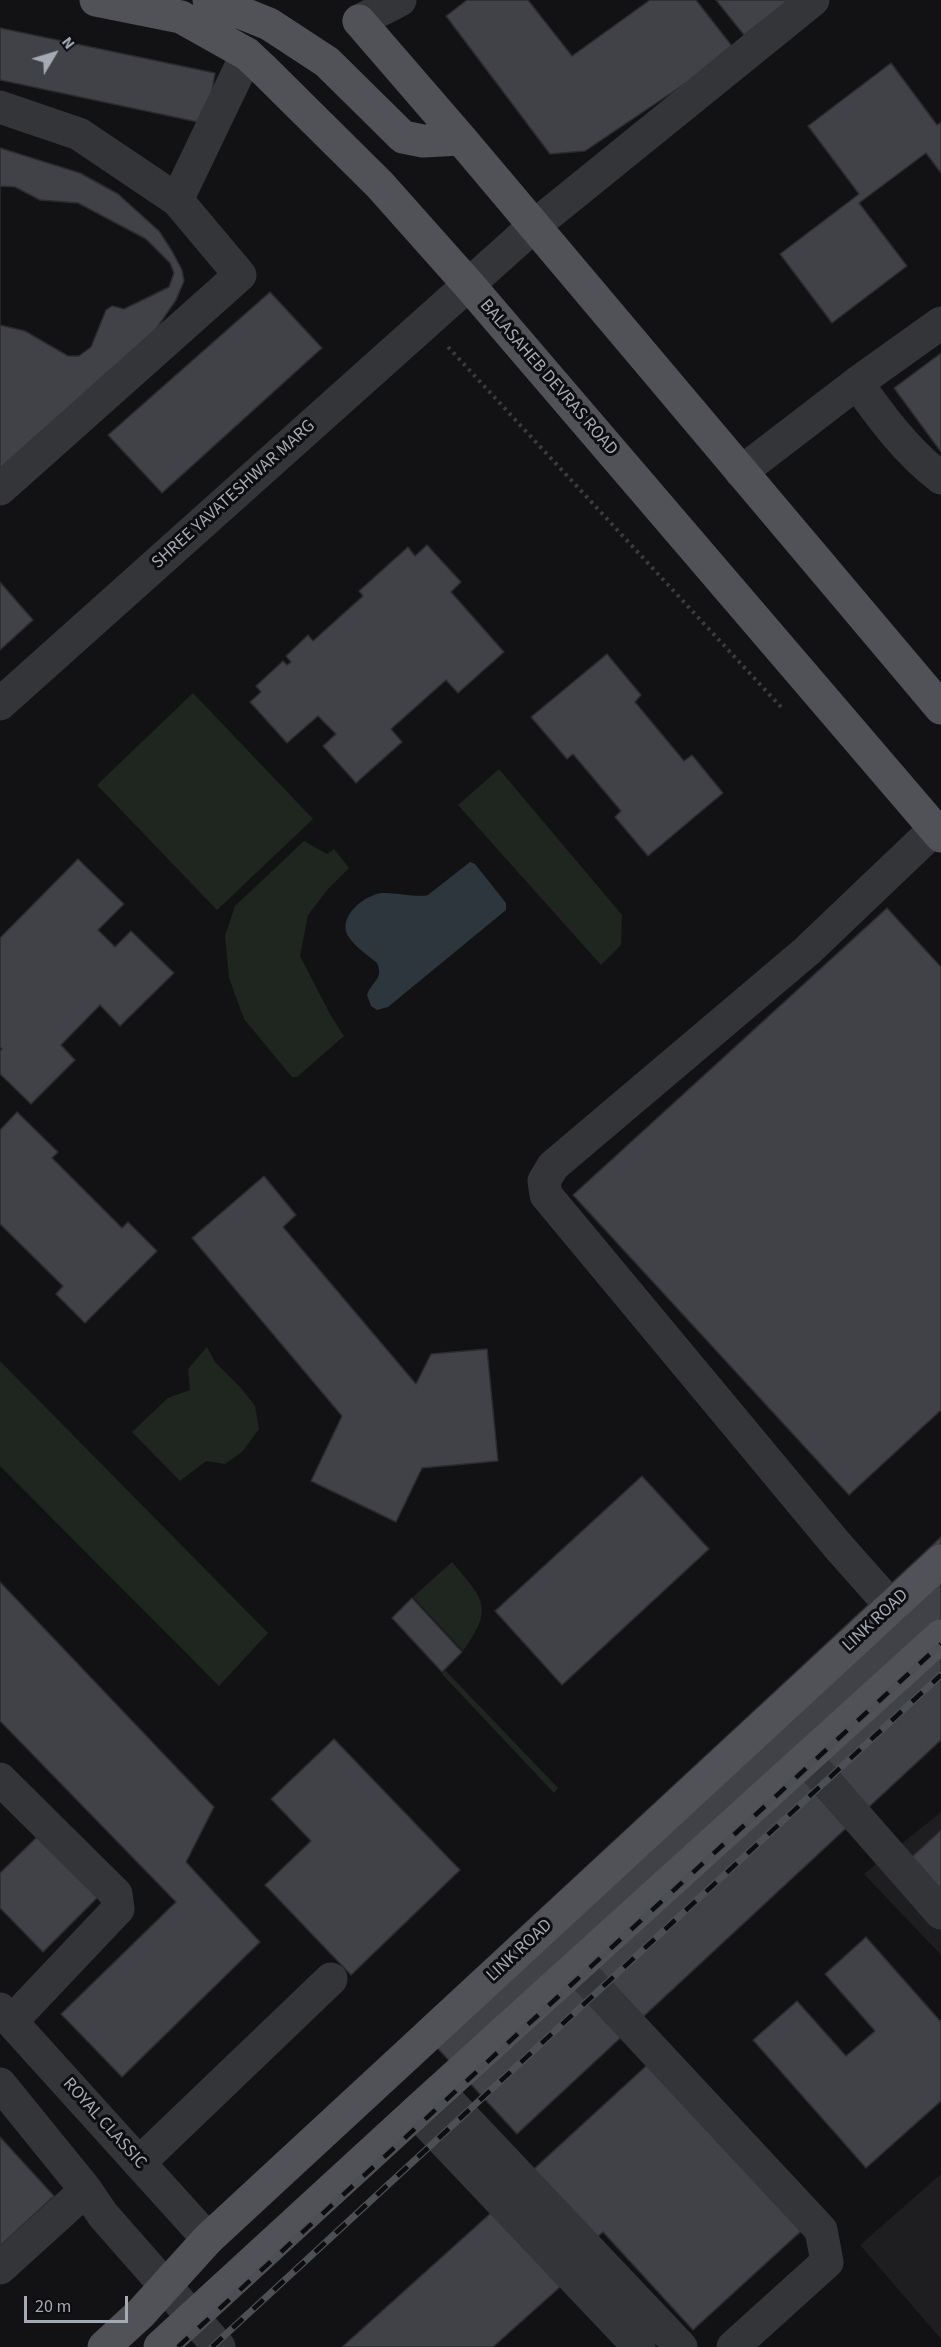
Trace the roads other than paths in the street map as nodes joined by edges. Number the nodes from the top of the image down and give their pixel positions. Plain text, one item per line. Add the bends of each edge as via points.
1 (96, 0) edge
2 (209, 0) edge
3 (400, 0) edge
4 (813, 0) edge
5 (359, 21) joint
6 (247, 54) junction
7 (0, 107) edge
8 (461, 139) junction
9 (177, 200) junction
10 (534, 226) junction
11 (469, 285) junction
12 (941, 323) edge
13 (857, 383) junction
14 (741, 472) junction
15 (941, 478) edge
16 (0, 489) edge
17 (0, 704) edge
18 (941, 708) edge
19 (938, 832) edge
20 (941, 1561) edge
21 (892, 1606) junction
22 (941, 1636) edge
23 (806, 1758) junction
24 (0, 1779) edge
25 (941, 1913) edge
26 (576, 1967) junction
27 (331, 1979) dead end
28 (6, 2015) edge
29 (0, 2084) edge
30 (427, 2102) junction
31 (139, 2163) junction
32 (86, 2190) junction
33 (208, 2239) junction
34 (0, 2268) edge
35 (165, 2287) junction
36 (193, 2318) junction
37 (104, 2347) edge
38 (160, 2347) edge
39 (219, 2347) edge
40 (639, 2347) edge
41 (681, 2347) edge
42 (733, 2347) edge

1 - 6 main road, BALASAHEB DEVRAS ROAD via 181,16
2 - 8 main road via 269,24 327,63 403,136 423,141
3 - 5 street
4 - 10 street, SHREE YAVATESHWAR MARG
5 - 8 main road
6 - 9 street
6 - 11 main road, BALASAHEB DEVRAS ROAD via 380,185
7 - 9 street via 79,134
8 - 10 main road
9 - 16 street via 240,275
10 - 11 street, SHREE YAVATESHWAR MARG
10 - 14 main road
11 - 17 street, SHREE YAVATESHWAR MARG
11 - 19 main road, BALASAHEB DEVRAS ROAD
12 - 13 street
13 - 14 street
13 - 15 street via 916,459
14 - 18 main road
19 - 21 street via 807,951 553,1166 544,1181 546,1195
20 - 21 main road, LINK ROAD
21 - 33 main road, LINK ROAD
22 - 23 main road
23 - 25 street
23 - 26 main road
24 - 28 street via 116,1894 118,1910
26 - 30 main road
26 - 42 street via 821,2230 827,2262
27 - 31 street
28 - 31 street, ROYAL CLASSIC
29 - 32 street
30 - 36 main road
30 - 40 street
30 - 41 street
31 - 33 street, ROYAL CLASSIC
32 - 34 street
32 - 35 street
33 - 35 main road, LINK ROAD
35 - 36 street
35 - 37 main road, LINK ROAD
36 - 38 main road
36 - 39 street

